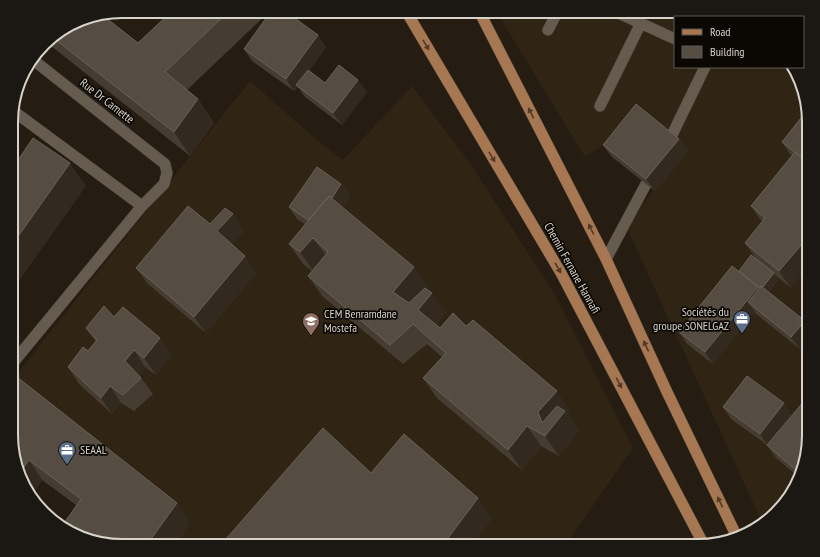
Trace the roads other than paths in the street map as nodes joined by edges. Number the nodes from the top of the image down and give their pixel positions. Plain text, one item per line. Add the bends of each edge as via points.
1 (410, 18) edge
2 (483, 18) edge
3 (554, 18) edge
4 (630, 18) edge
5 (641, 23) junction
6 (548, 30) dead end
7 (674, 38) edge
8 (37, 63) edge
9 (704, 68) edge
10 (600, 106) dead end
11 (19, 115) edge
12 (670, 137) edge
13 (646, 184) edge
14 (142, 206) junction
15 (606, 259) junction
16 (18, 357) edge
17 (734, 532) edge
18 (701, 539) edge

1 -> 18 main road, Chemin Fernane Hannafi via 561,273
15 -> 2 main road
3 - 6 street
4 - 5 street
5 - 7 street
5 - 10 street
8 - 14 street, Rue Dr Camette via 165,164 167,173 164,184
9 - 12 street
11 - 14 street
13 - 15 street
14 - 16 street
17 -> 15 main road

